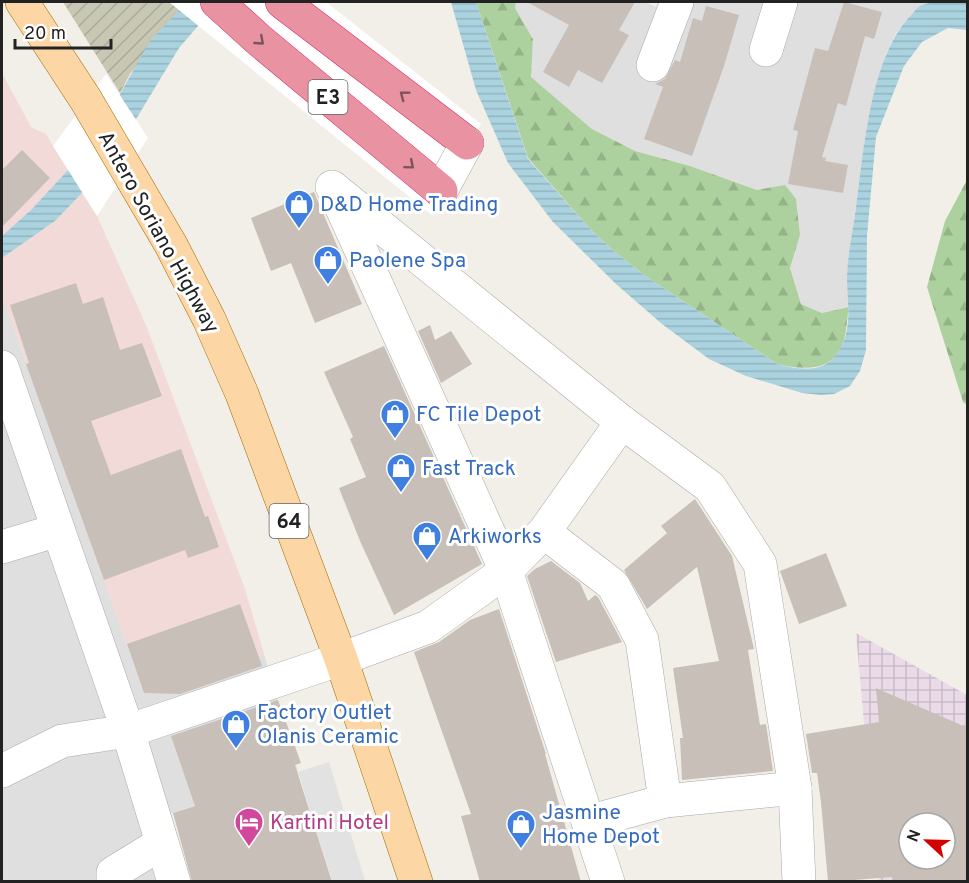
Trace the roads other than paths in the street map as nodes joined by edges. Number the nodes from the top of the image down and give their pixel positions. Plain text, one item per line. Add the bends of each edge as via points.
1 (22, 2) edge
2 (216, 2) edge
3 (282, 2) edge
4 (677, 2) edge
5 (780, 2) edge
6 (766, 50) dead end
7 (653, 65) dead end
8 (467, 143) joint
9 (441, 191) joint
10 (2, 367) edge
11 (622, 422) junction
12 (58, 530) junction
13 (544, 532) junction
14 (2, 547) edge
15 (506, 571) junction
16 (341, 659) junction
17 (128, 731) junction
18 (2, 771) edge
19 (795, 788) junction
20 (665, 801) junction
21 (588, 822) junction
22 (162, 843) junction
23 (112, 882) edge
24 (174, 882) edge
25 (416, 882) edge
26 (608, 882) edge
27 (799, 882) edge

1 - 16 main road, Antero Soriano Highway / 64 via 86,100 171,245 209,319 242,394
2 -> 9 highway, E3
8 -> 3 highway, E3
4 - 7 street
5 - 6 street
8 - 9 street
10 - 12 street
11 - 13 street
11 - 15 street via 332,187
11 - 19 street via 710,487 760,564
12 - 14 street
12 - 17 street
13 - 15 street
13 - 20 street via 613,585 642,640
15 - 16 street via 428,627
15 - 21 street
16 - 17 street
16 - 25 main road, Antero Soriano Highway / 64
17 - 18 street via 62,741
17 - 22 street
19 - 20 street
19 - 27 street
20 - 21 street
21 - 26 street
22 - 23 street via 113,873
22 - 24 street

